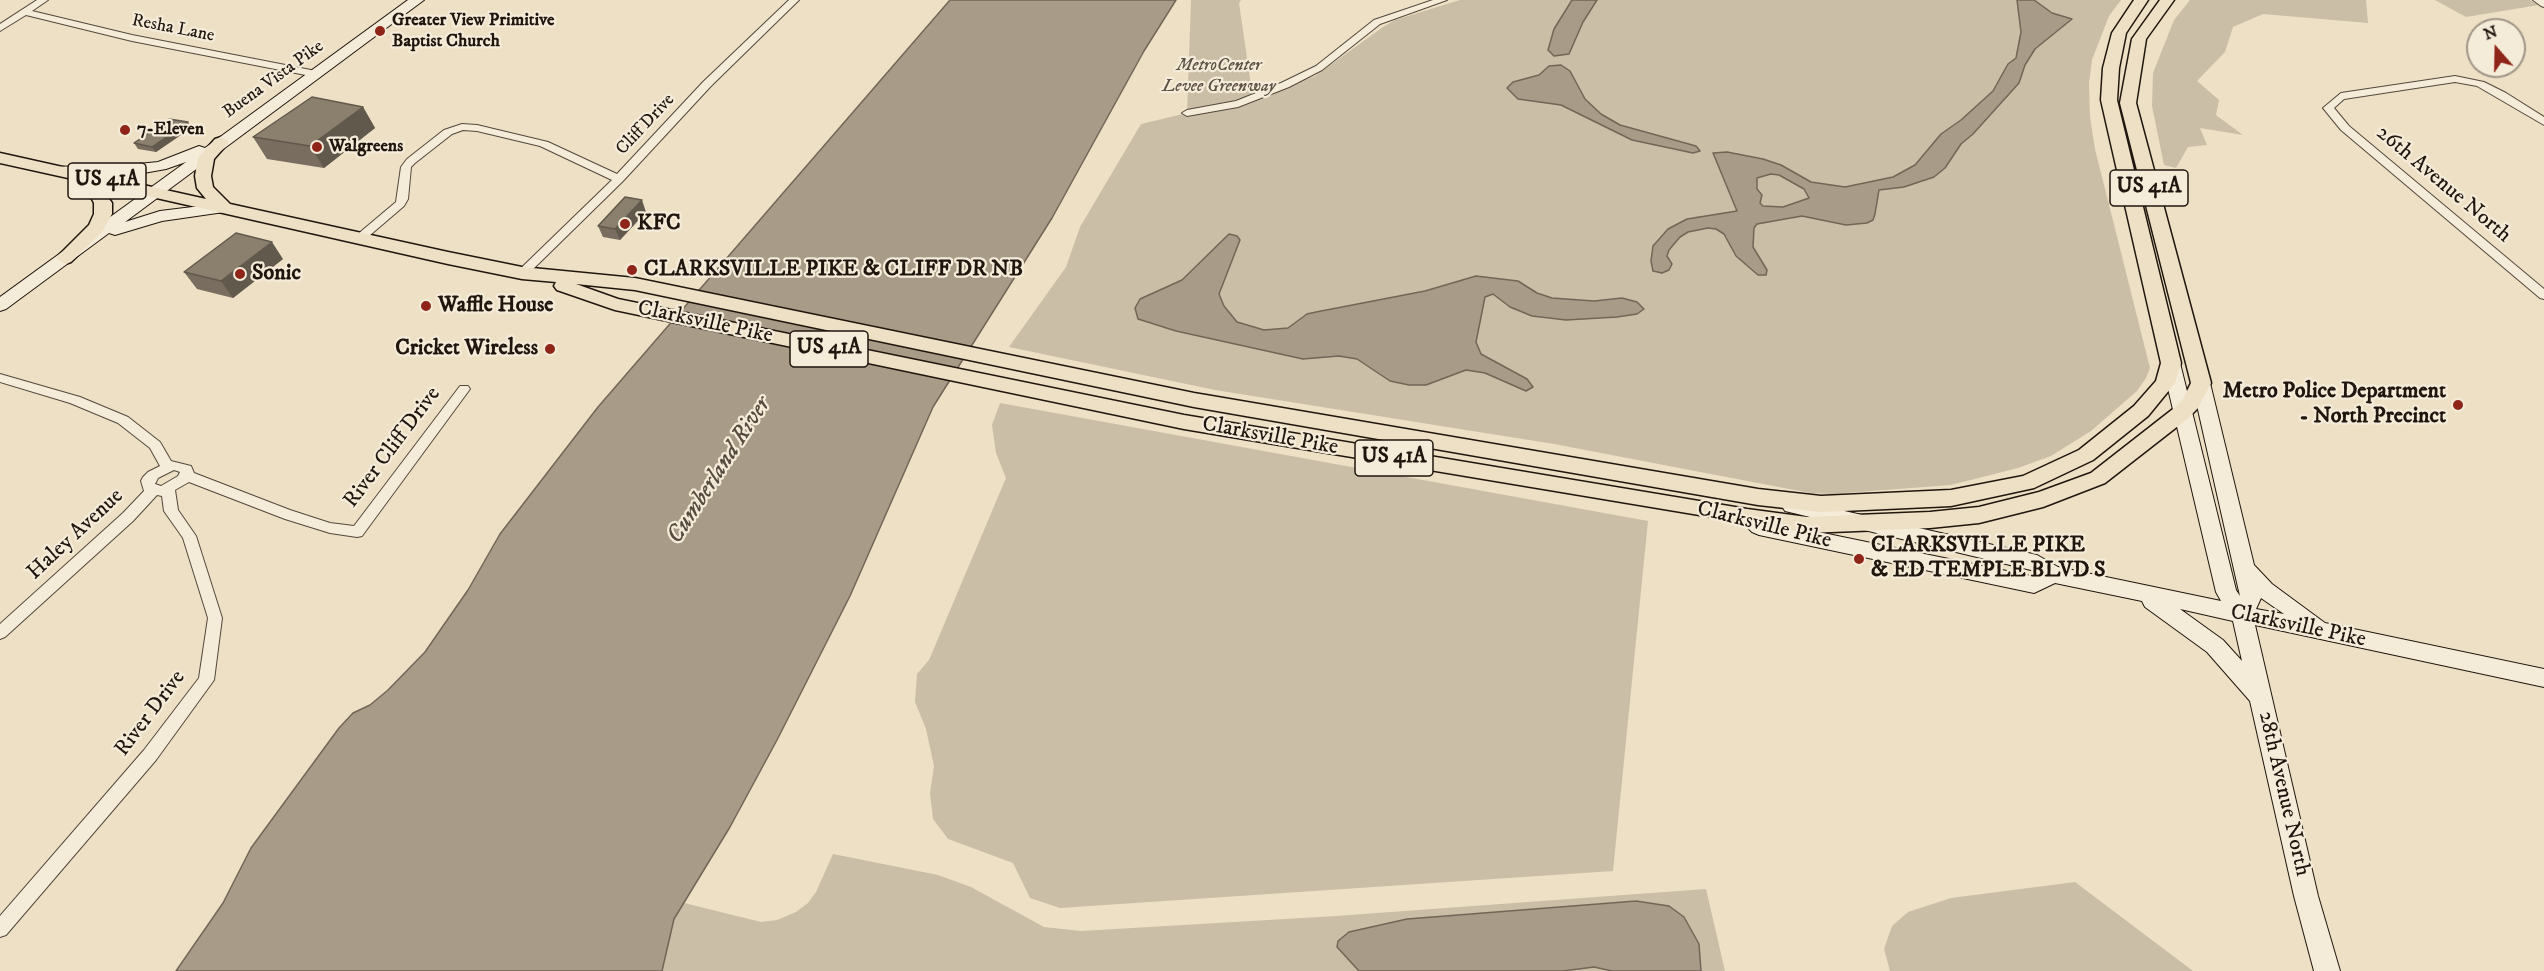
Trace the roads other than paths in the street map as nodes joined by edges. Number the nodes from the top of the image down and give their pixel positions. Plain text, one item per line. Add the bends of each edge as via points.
1 (43, 0) edge
2 (417, 0) edge
3 (794, 0) edge
4 (1442, 0) edge
5 (2141, 0) edge
6 (2167, 0) edge
7 (2538, 0) edge
8 (2544, 4) edge
9 (25, 12) junction
10 (0, 28) edge
11 (316, 74) junction
12 (1187, 113) dead end
13 (2544, 122) edge
14 (221, 142) junction
15 (0, 158) edge
16 (59, 171) junction
17 (619, 179) junction
18 (155, 192) junction
19 (225, 208) junction
20 (358, 239) junction
21 (65, 258) junction
22 (522, 273) junction
23 (2544, 295) edge
24 (0, 305) edge
25 (2171, 363) junction
26 (0, 378) edge
27 (2201, 382) junction
28 (464, 389) dead end
29 (2184, 410) junction
30 (167, 466) junction
31 (186, 475) junction
32 (160, 490) junction
33 (1758, 497) junction
34 (1747, 517) junction
35 (1866, 523) junction
36 (2045, 569) junction
37 (2245, 569) junction
38 (2142, 595) junction
39 (2242, 615) junction
40 (0, 633) edge
41 (2331, 634) junction
42 (2544, 678) edge
43 (2262, 699) junction
44 (0, 929) edge
45 (2327, 971) edge

1 - 9 street
2 - 11 main road, Buena Vista Pike
3 - 17 street, Cliff Drive via 706,84
4 - 12 street via 1377,22 1304,77 1238,104
5 - 25 main road, US 41A via 2119,33 2109,100
6 - 27 main road, US 41A via 2139,39 2128,103
7 - 8 street
9 - 10 street
9 - 11 street, Resha Lane via 132,39
11 - 14 main road, Buena Vista Pike
13 - 23 street, 26th Avenue North via 2480,84 2456,79 2341,96 2328,108 2345,128
14 - 16 main road via 145,168
14 - 18 main road, Buena Vista Pike
14 - 19 main road via 202,168 212,197
15 - 16 main road, Clarksville Pike / US 41A
16 - 18 main road, Clarksville Pike / US 41A
16 - 21 main road via 89,184 103,203 96,228
17 - 20 street via 544,144 462,127 448,132 411,160 406,166 404,199
17 - 22 street, Cliff Drive
18 - 19 main road, Clarksville Pike / US 41A
18 - 21 main road, Buena Vista Pike
19 - 20 main road, Clarksville Pike / US 41A
19 - 21 main road via 135,222
20 - 22 main road, Clarksville Pike / US 41A
21 - 24 main road
22 - 33 main road, Clarksville Pike / US 41A via 635,284 1194,400
22 - 34 main road, Clarksville Pike / US 41A via 615,304 1043,394 1196,424
25 - 29 main road
25 - 33 main road, US 41A via 2157,395 2116,433 2086,455 2027,483 1951,498 1884,503 1829,504
26 - 30 street via 66,397 123,420 149,439
27 - 29 main road, US 41A
27 - 37 main road
28 - 31 street, River Cliff Drive via 357,532 285,514
29 - 35 main road, US 41A via 2098,478 2043,500 1979,515
29 - 39 main road via 2226,592
30 - 31 street via 182,466
30 - 32 street via 149,479 148,487
31 - 32 street via 181,482
32 - 40 street, Haley Avenue
32 - 44 street, River Drive via 189,536 215,618 206,680 150,755
33 - 35 main road, Clarksville Pike
34 - 35 main road, US 41A via 1808,525
34 - 36 main road, Clarksville Pike via 1759,527 2034,585
35 - 36 main road, Clarksville Pike
36 - 38 main road, Clarksville Pike
37 - 39 main road via 2251,597
37 - 41 main road via 2265,590
38 - 39 main road, Clarksville Pike
38 - 43 main road via 2206,639
39 - 41 main road, Clarksville Pike
39 - 43 main road, 28th Avenue North
41 - 42 main road, Clarksville Pike
43 - 45 main road, 28th Avenue North

